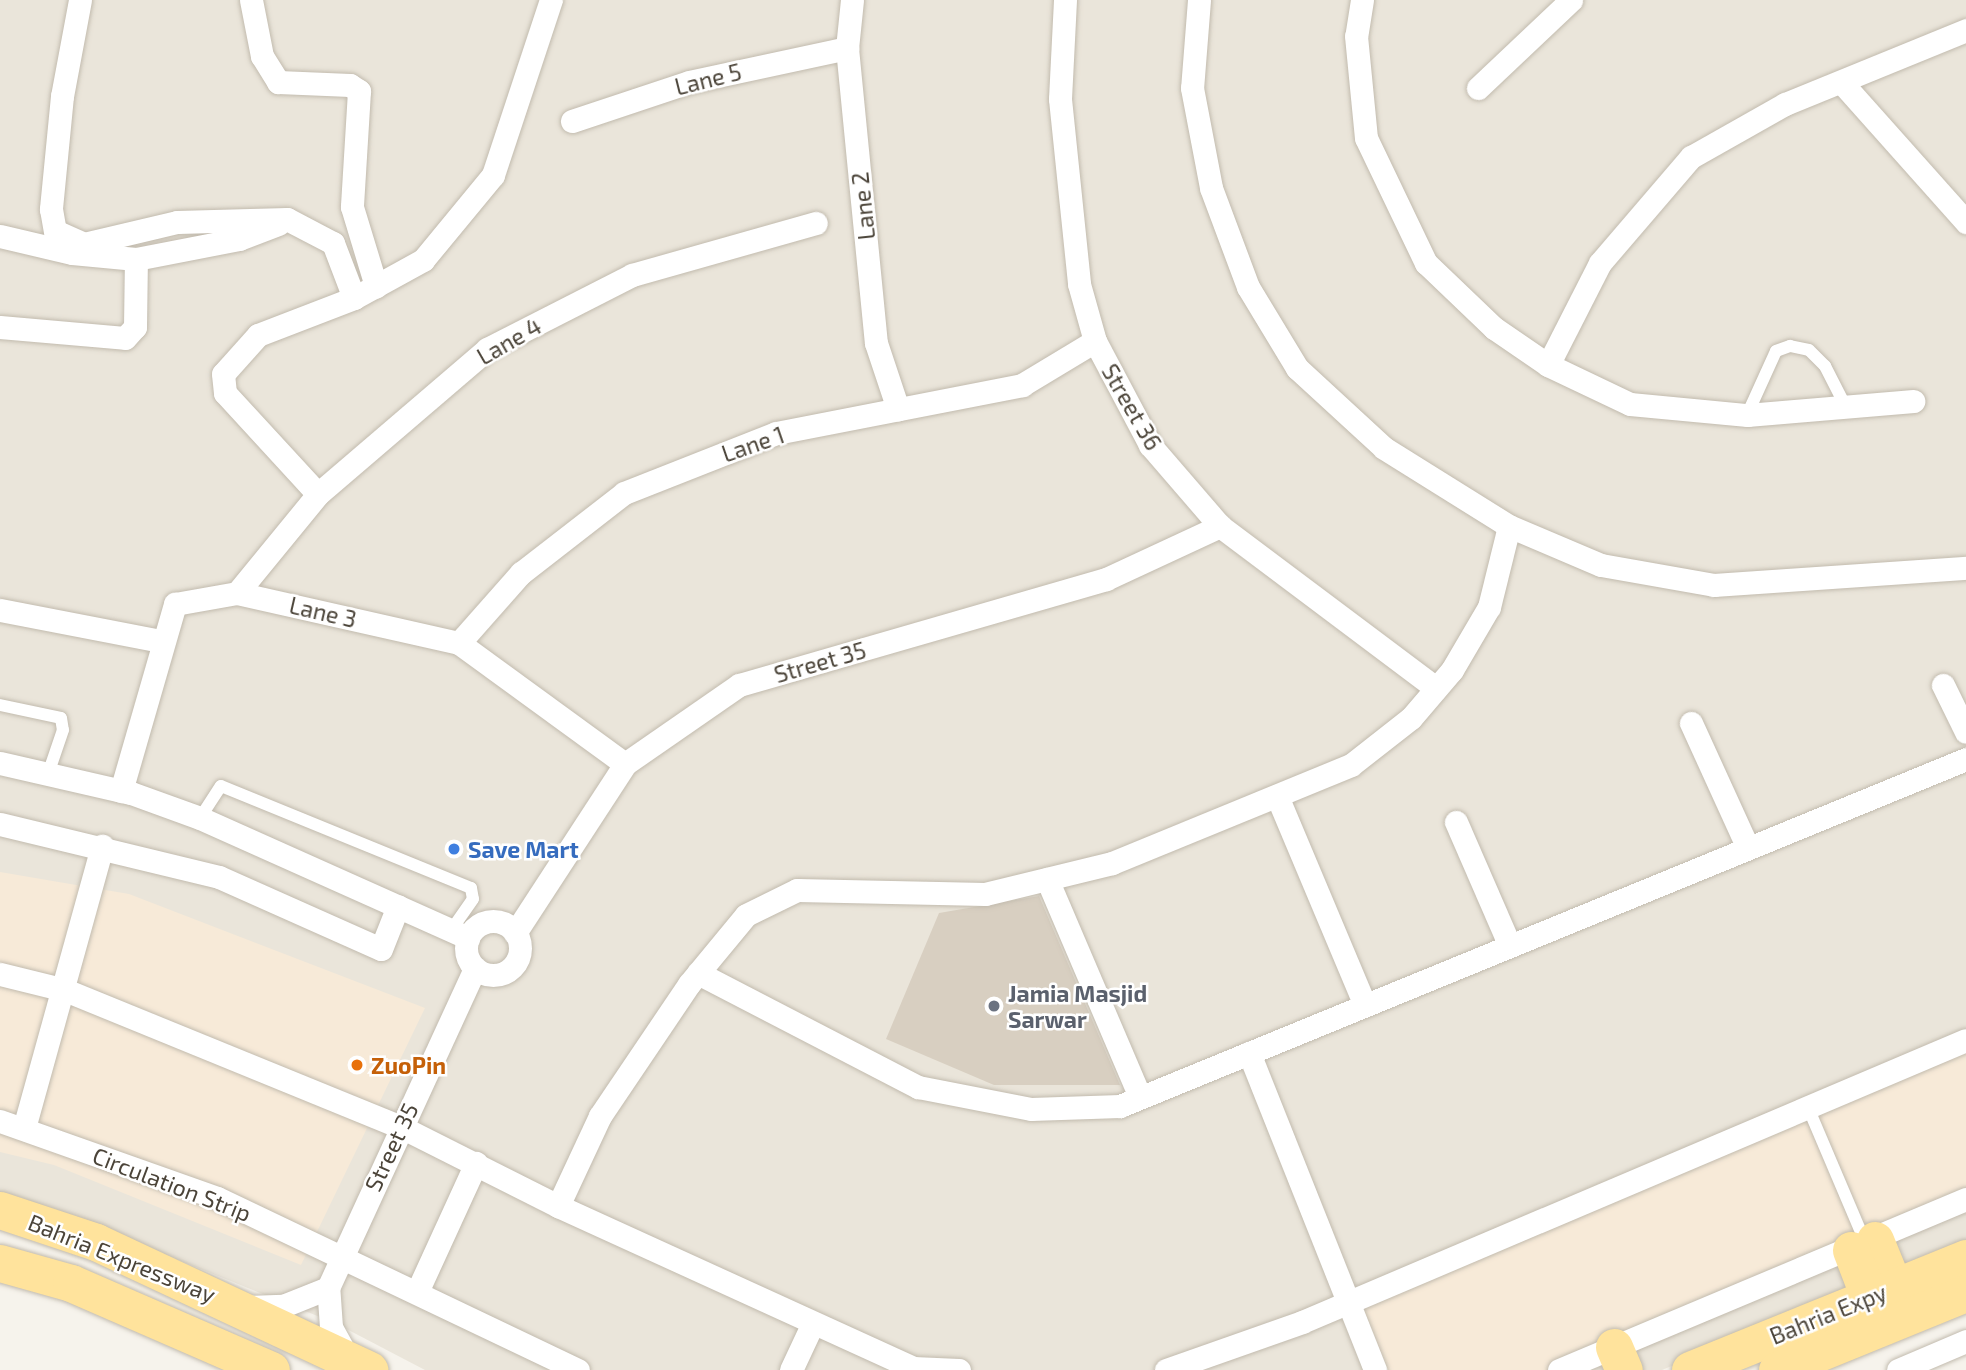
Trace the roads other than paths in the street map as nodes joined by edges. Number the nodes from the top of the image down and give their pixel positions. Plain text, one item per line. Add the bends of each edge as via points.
1 (80, 0) edge
2 (251, 0) edge
3 (551, 0) edge
4 (852, 0) edge
5 (1065, 0) edge
6 (1199, 0) edge
7 (1362, 0) edge
8 (1567, 2) edge
9 (1966, 30) edge
10 (847, 48) junction
11 (1843, 84) junction
12 (1478, 88) dead end
13 (572, 121) dead end
14 (287, 219) junction
15 (1966, 222) edge
16 (816, 223) dead end
17 (0, 236) edge
18 (136, 258) junction
19 (376, 286) junction
20 (354, 298) junction
21 (0, 327) edge
22 (1095, 341) junction
23 (1548, 365) junction
24 (1913, 401) dead end
25 (1845, 405) junction
26 (898, 408) junction
27 (1747, 415) junction
28 (318, 494) junction
29 (1220, 526) junction
30 (1509, 526) junction
31 (1966, 568) edge
32 (237, 593) junction
33 (0, 610) edge
34 (161, 641) junction
35 (459, 643) junction
36 (1943, 685) dead end
37 (1436, 688) junction
38 (0, 705) edge
39 (1691, 723) dead end
40 (1966, 732) edge
41 (1966, 759) edge
42 (0, 763) edge
43 (625, 764) junction
44 (48, 774) junction
45 (121, 791) junction
46 (1277, 796) junction
47 (200, 818) junction
48 (1456, 822) dead end
49 (0, 824) edge
50 (102, 846) junction
51 (1748, 848) junction
52 (1047, 879) junction
53 (398, 906) junction
54 (515, 933) junction
55 (459, 934) junction
56 (1510, 946) junction
57 (475, 968) junction
58 (698, 973) junction
59 (0, 974) edge
60 (65, 990) junction
61 (1365, 1005) junction
62 (1966, 1040) edge
63 (1250, 1053) junction
64 (1140, 1097) junction
65 (1807, 1105) junction
66 (0, 1121) edge
67 (401, 1127) junction
68 (24, 1128) junction
69 (476, 1163) junction
70 (1966, 1199) edge
71 (558, 1206) junction
72 (0, 1210) edge
73 (1864, 1245) junction
74 (340, 1256) junction
75 (1966, 1258) edge
76 (0, 1263) edge
77 (328, 1288) junction
78 (417, 1292) junction
79 (1882, 1292) junction
80 (1966, 1293) edge
81 (1349, 1302) junction
82 (243, 1307) junction
83 (813, 1323) junction
84 (1966, 1341) edge
85 (1619, 1359) edge
86 (359, 1365) edge
87 (1910, 1368) edge
88 (271, 1370) edge
89 (579, 1370) edge
90 (791, 1370) edge
91 (959, 1370) edge
92 (1166, 1370) edge
93 (1376, 1370) edge
94 (1559, 1370) edge
95 (1690, 1370) edge
96 (1777, 1370) edge

1 - 14 street via 62,96 51,209 55,232 84,244 177,222
2 - 19 street via 262,56 278,82 350,85 359,91 352,207
3 - 19 street via 493,174 423,260
4 - 10 street, Lane 2
5 - 22 street, Street 36 via 1060,99 1079,284
6 - 30 street via 1192,88 1210,188 1248,288 1297,368 1384,448
7 - 23 street via 1356,36 1366,138 1426,263 1494,328
8 - 12 street
9 - 11 street
10 - 13 street, Lane 5 via 689,82
10 - 26 street, Lane 2 via 876,343
11 - 15 street
11 - 23 street via 1785,104 1691,158 1600,263
14 - 18 street via 250,236
14 - 20 street via 333,243
16 - 28 street, Lane 4 via 632,275 486,349
17 - 18 street via 72,253
18 - 21 street via 135,327 125,338
19 - 20 street
20 - 28 street via 258,335 223,374 225,393
22 - 26 street, Lane 1 via 1022,385
22 - 29 street, Street 36 via 1150,445
23 - 27 street via 1630,404
24 - 25 street
25 - 27 street
25 - 27 lane via 1825,366 1809,350 1790,346 1776,351
26 - 35 street, Lane 1 via 776,433 624,493 520,573
28 - 32 street, Lane 4
29 - 37 street, Street 36
29 - 43 street, Street 35 via 1106,579 739,685
30 - 31 street via 1601,565 1714,585
30 - 37 street via 1489,607
32 - 34 street, Lane 3 via 175,604
32 - 35 street, Lane 3
33 - 34 street
34 - 45 street, Lane 3
35 - 43 street, Lane 3
36 - 40 street
37 - 46 street via 1411,718 1351,765
38 - 44 lane via 61,718 63,730
39 - 51 street
41 - 51 street
42 - 44 street
43 - 54 street, Street 35
44 - 45 street
45 - 47 street
46 - 52 street via 1112,863
46 - 61 street
47 - 53 street
47 - 55 lane via 222,786 471,888 473,899
48 - 56 street
49 - 50 street
50 - 53 street via 219,877 382,949
50 - 60 street
51 - 56 street
52 - 58 street via 985,894 797,890 746,915
52 - 64 street
53 - 55 street
54 - 55 street via 501,923 488,922
54 - 57 street via 519,956 508,970 491,975
55 - 57 street
56 - 61 street
57 - 67 street, Street 35
58 - 64 street via 918,1087 1031,1109 1120,1106
58 - 71 street via 600,1116
59 - 60 street
60 - 67 street
60 - 68 street
61 - 63 street
62 - 65 street
63 - 64 street
63 - 81 street
65 - 73 lane
65 - 81 street
66 - 68 street, Circulation Strip
67 - 69 street
67 - 74 street, Street 35
68 - 74 street, Circulation Strip via 217,1198
69 - 71 street
69 - 78 street
70 - 73 street
71 - 83 street
72 - 82 main road, Bahria Expressway via 96,1242
73 - 79 main road
73 - 85 street
74 - 77 street, Street 35
74 - 78 street, Circulation Strip
75 - 79 main road, Bahria Expy
76 - 88 main road, Bahria Expressway via 71,1283
77 - 82 street via 283,1306
77 - 86 street via 331,1327
78 - 89 street, Circulation Strip
79 - 95 main road, Bahria Expy
80 - 96 main road, Bahria Expy
81 - 92 street
81 - 93 street
82 - 86 main road
83 - 90 street
83 - 91 street via 913,1368
84 - 87 street
85 - 94 street

